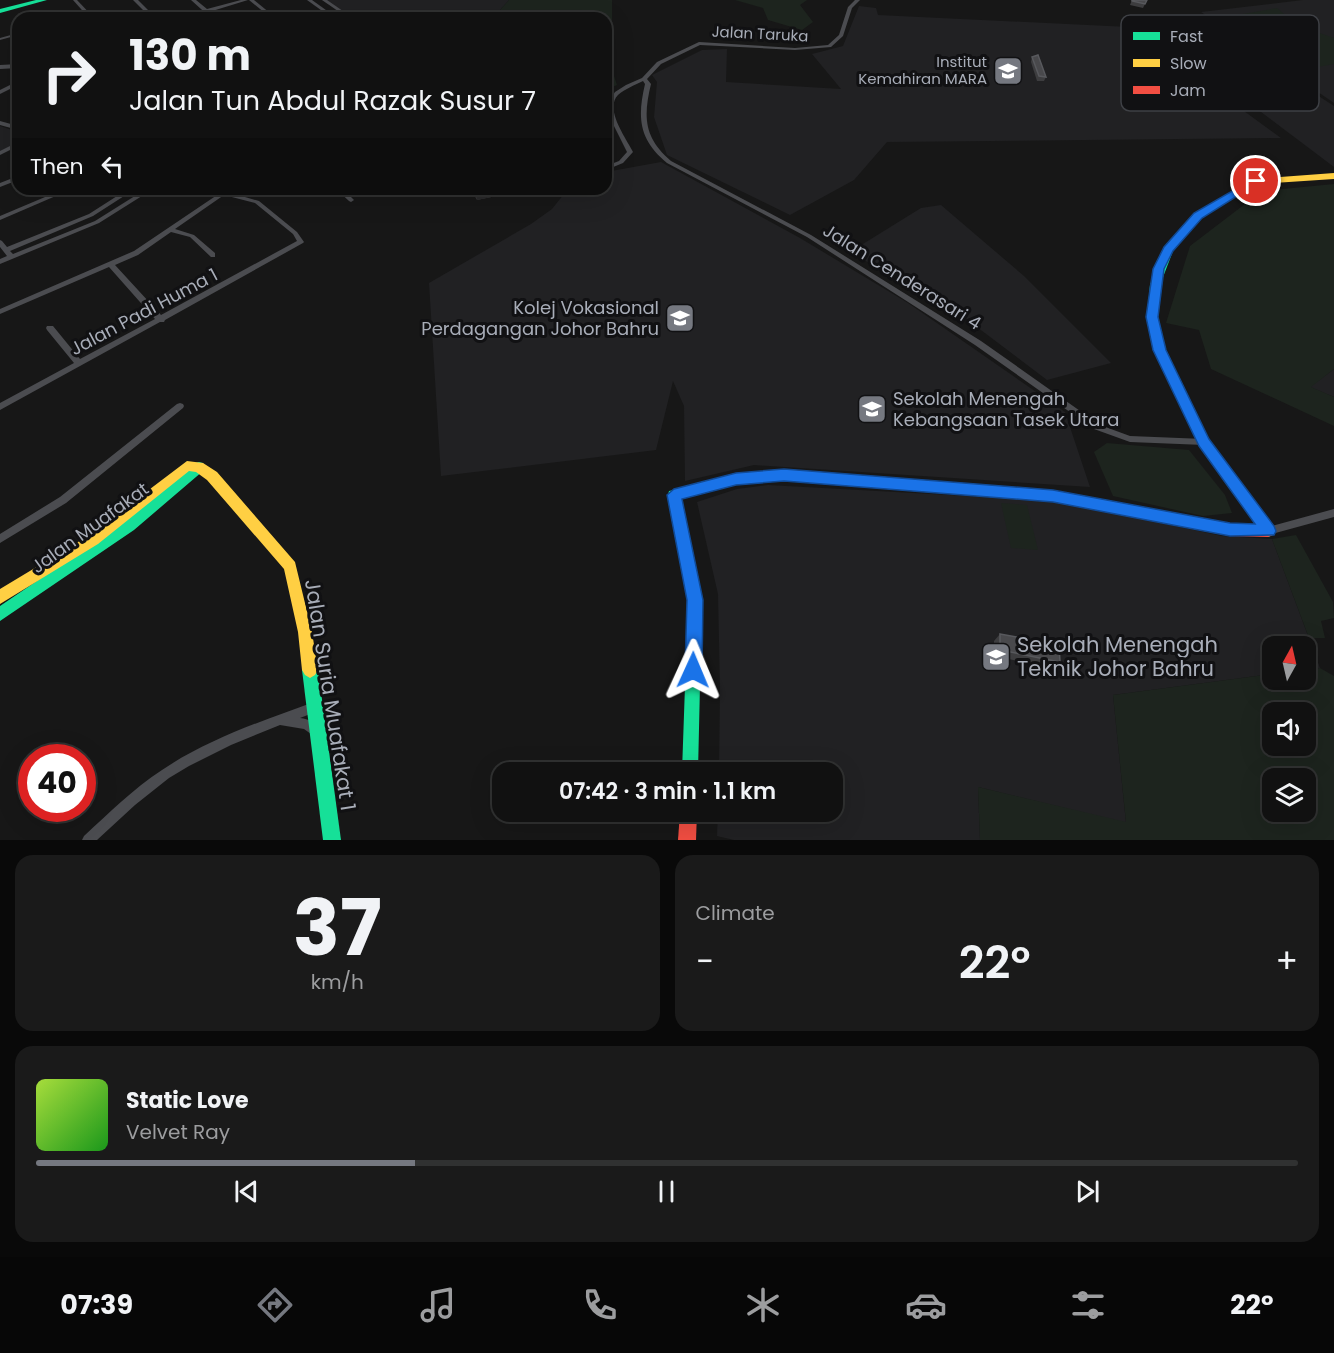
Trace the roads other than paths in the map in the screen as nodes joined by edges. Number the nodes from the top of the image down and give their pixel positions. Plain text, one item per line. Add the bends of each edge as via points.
1 (43, 0) edge
2 (75, 0) edge
3 (135, 0) edge
4 (193, 0) edge
5 (246, 0) edge
6 (251, 0) edge
7 (309, 0) edge
8 (324, 0) edge
9 (858, 0) edge
10 (0, 11) edge
11 (86, 12) edge
12 (148, 12) edge
13 (206, 12) joint
14 (266, 12) edge
15 (326, 12) edge
16 (342, 12) edge
17 (644, 79) junction
18 (612, 100) edge
19 (612, 119) edge
20 (612, 166) edge
21 (1334, 178) edge
22 (55, 195) edge
23 (123, 195) edge
24 (140, 195) edge
25 (220, 195) edge
26 (237, 195) edge
27 (346, 195) edge
28 (351, 200) dead end
29 (0, 218) edge
30 (172, 230) junction
31 (0, 242) edge
32 (6, 250) junction
33 (213, 255) dead end
34 (12, 257) junction
35 (0, 262) edge
36 (110, 264) junction
37 (0, 312) edge
38 (161, 320) junction
39 (50, 328) dead end
40 (79, 363) junction
41 (180, 406) dead end
42 (0, 407) edge
43 (1204, 442) junction
44 (199, 467) junction
45 (1334, 513) edge
46 (1268, 531) junction
47 (0, 539) edge
48 (0, 597) edge
49 (0, 614) edge
50 (315, 707) junction
51 (277, 721) junction
52 (318, 734) junction
53 (690, 762) edge
54 (688, 822) edge
55 (88, 840) edge
56 (332, 840) edge
57 (687, 840) edge

1 - 10 street
2 - 11 street
3 - 12 street
4 - 13 street
5 - 13 street
6 - 14 street
7 - 15 street
8 - 16 street
9 - 17 street, Jalan Taruka via 850,7 841,36 829,46 795,50 710,42 659,63
17 - 18 street, Jalan Taruka via 619,89
17 - 43 street, Jalan Cenderasari 4 via 648,86 641,112 648,138 669,162 819,242 978,343 1097,427 1130,440
19 - 20 street, Jalan Taruka via 630,152
21 - 43 street via 1256,181 1194,219 1168,250 1159,269 1153,320 1160,350
22 - 29 street
23 - 32 street via 91,215
24 - 34 street via 97,222
25 - 30 street
26 - 38 street, Jalan Padi Huma 1 via 257,202 301,242
27 - 28 street
30 - 33 street via 192,236
30 - 36 street
31 - 32 street
32 - 34 street
34 - 35 street
36 - 37 street
36 - 38 street
38 - 40 street, Jalan Padi Huma 1
39 - 40 street
40 - 42 street, Jalan Padi Huma 1
41 - 47 street via 63,500
43 - 46 street
44 - 48 street, Jalan Muafakat via 182,469 93,540
44 - 49 street, Jalan Muafakat via 129,526
44 - 50 street, Jalan Suria Muafakat 1 via 212,476 290,566 305,632
45 - 46 street
46 - 53 street via 1230,530 1053,496 784,475 736,479 674,495 695,600
50 - 51 street
50 - 52 street, Jalan Suria Muafakat 1
51 - 52 street via 297,721
51 - 55 street via 217,745 175,768 146,788
52 - 56 street, Jalan Suria Muafakat 1
54 - 57 street

